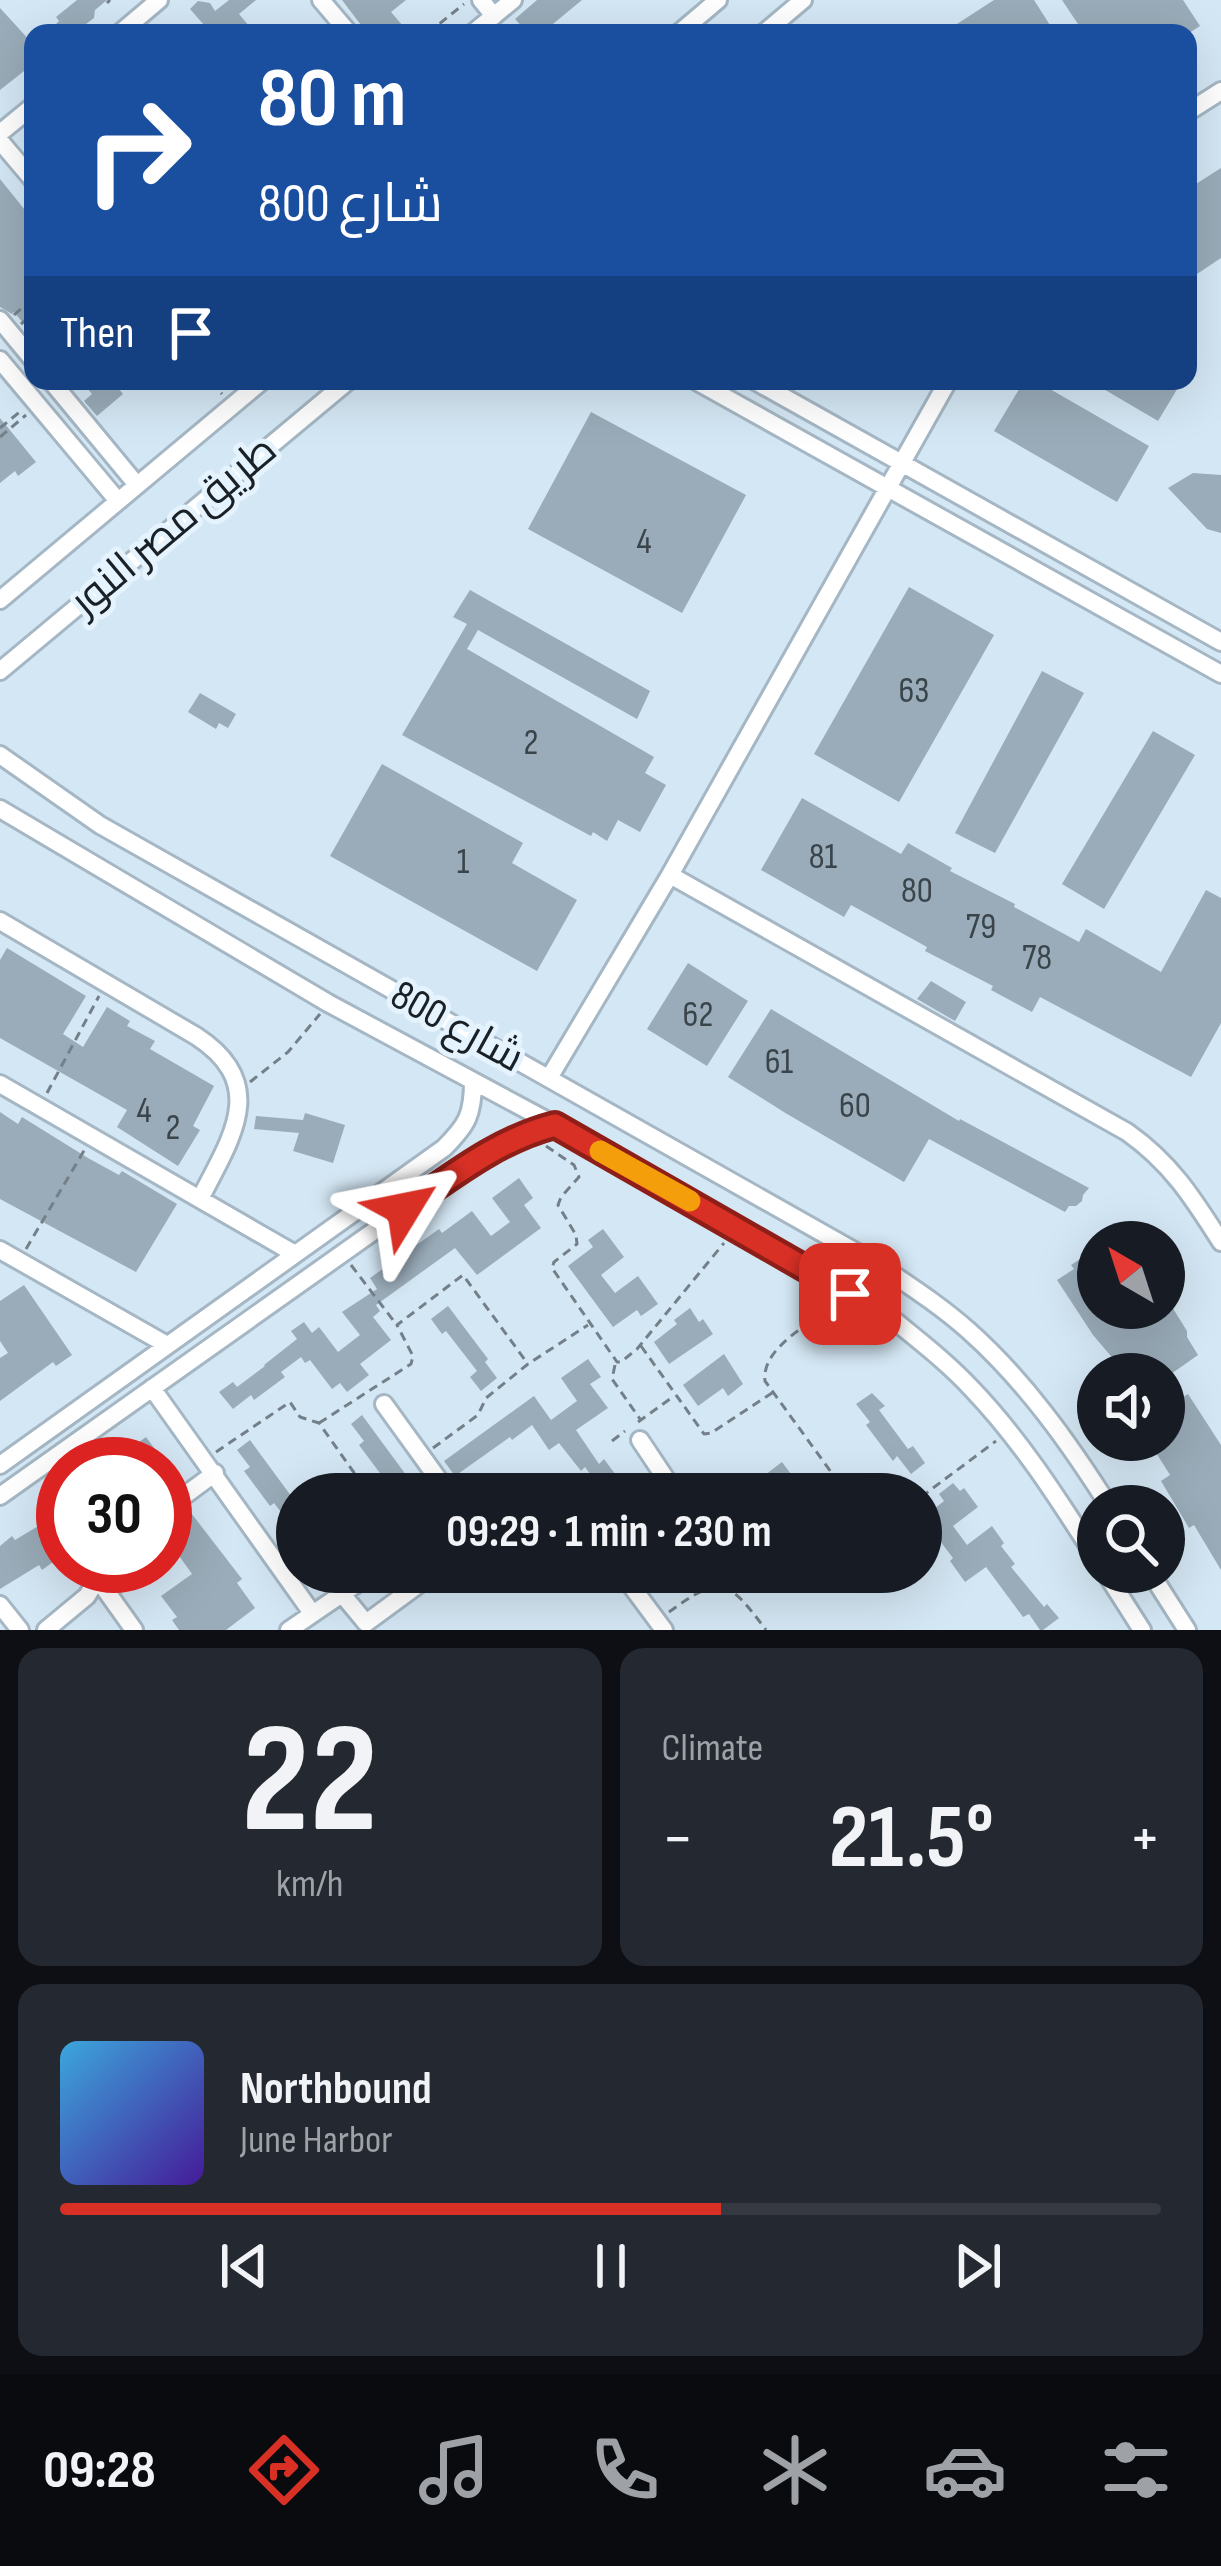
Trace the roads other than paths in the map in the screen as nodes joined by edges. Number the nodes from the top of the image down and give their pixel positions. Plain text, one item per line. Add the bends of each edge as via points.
1 (159, 0) edge
2 (321, 0) edge
3 (481, 0) edge
4 (513, 0) edge
5 (718, 0) edge
6 (803, 0) edge
7 (494, 16) junction
8 (131, 24) edge
9 (341, 24) edge
10 (484, 24) edge
11 (690, 24) edge
12 (775, 24) edge
13 (24, 114) edge
14 (0, 137) edge
15 (24, 168) edge
16 (2, 322) edge
17 (24, 349) edge
18 (0, 360) edge
19 (24, 389) edge
20 (25, 390) edge
21 (57, 390) edge
22 (251, 390) edge
23 (337, 390) edge
24 (712, 390) edge
25 (771, 390) edge
26 (943, 390) edge
27 (902, 463) junction
28 (136, 485) junction
29 (888, 488) junction
30 (118, 501) junction
31 (0, 600) edge
32 (1221, 642) edge
33 (0, 671) edge
34 (1221, 674) edge
35 (0, 755) edge
36 (0, 809) edge
37 (670, 875) junction
38 (0, 921) edge
39 (548, 1078) junction
40 (473, 1082) junction
41 (0, 1084) edge
42 (555, 1125) junction
43 (200, 1199) junction
44 (1221, 1242) edge
45 (295, 1254) junction
46 (8, 1259) edge
47 (167, 1346) junction
48 (152, 1388) junction
49 (384, 1404) dead end
50 (640, 1440) dead end
51 (0, 1465) edge
52 (210, 1467) junction
53 (434, 1473) edge
54 (662, 1473) edge
55 (192, 1484) edge
56 (1094, 1485) edge
57 (0, 1496) edge
58 (1077, 1529) edge
59 (89, 1593) edge
60 (113, 1593) edge
61 (408, 1593) edge
62 (636, 1593) edge
63 (1118, 1593) edge
64 (1163, 1593) edge
65 (342, 1594) joint
66 (0, 1605) edge
67 (312, 1613) junction
68 (660, 1625) edge
69 (20, 1630) edge
70 (46, 1630) edge
71 (134, 1630) edge
72 (289, 1630) edge
73 (1142, 1630) edge
74 (1186, 1630) edge

1 - 8 street
2 - 9 street
3 - 7 street
4 - 7 street
5 - 11 street
6 - 12 street
7 - 10 street
13 - 14 street
14 - 15 street
16 - 17 street
18 - 19 street
20 - 30 street
21 - 28 street
22 - 28 street, طريق مصر النور
23 - 33 street, طريق مصر النور
24 - 29 street
25 - 27 street
26 - 27 street
27 - 29 street
27 - 32 street
28 - 30 street, طريق مصر النور
29 - 34 street
29 - 37 street
30 - 31 street, طريق مصر النور
35 - 39 street, شارع 800 via 100,825
36 - 40 street, شارع 800
37 - 39 street
37 - 44 street via 1127,1132 1173,1170
38 - 43 street via 217,1049 231,1068 239,1115
39 - 56 street, شارع 800 via 926,1296 1009,1370
40 - 42 street, شارع 800
40 - 45 street via 469,1117 444,1148
41 - 43 street
42 - 48 street via 487,1151
42 - 58 street, شارع 800 via 850,1294 937,1354 1008,1431
43 - 45 street
45 - 47 street
46 - 47 street
47 - 51 street
48 - 52 street
48 - 57 street
49 - 53 street
50 - 54 street
52 - 55 street
52 - 67 street
59 - 70 street
60 - 71 street
61 - 65 street via 366,1623
62 - 68 street
63 - 73 street
64 - 74 street
65 - 67 street
66 - 69 street
67 - 72 street

